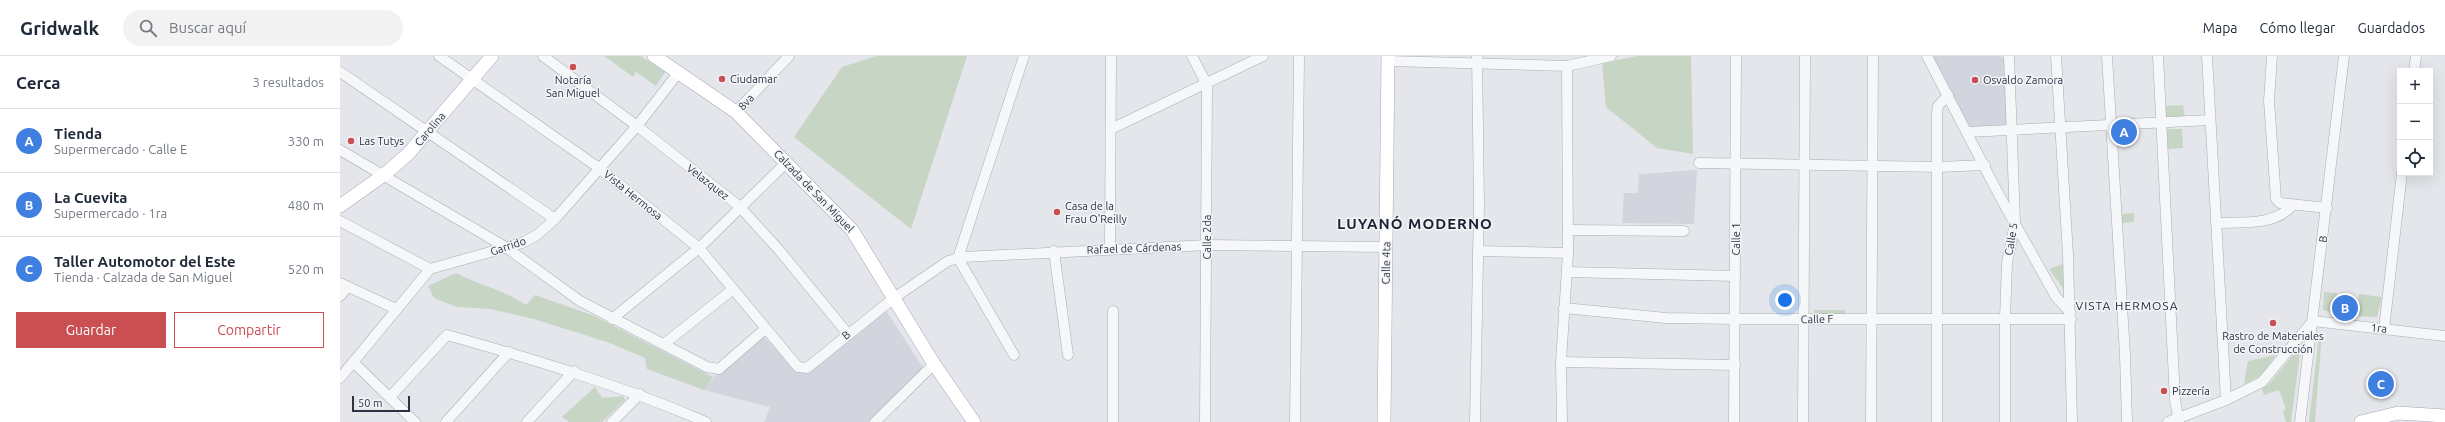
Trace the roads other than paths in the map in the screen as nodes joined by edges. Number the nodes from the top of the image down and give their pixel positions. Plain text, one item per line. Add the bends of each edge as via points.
1 (439, 56) edge
2 (492, 56) edge
3 (543, 56) edge
4 (789, 56) edge
5 (1024, 56) edge
6 (1111, 56) edge
7 (1192, 56) edge
8 (1262, 56) edge
9 (1299, 56) edge
10 (1611, 56) edge
11 (1736, 56) edge
12 (1805, 56) edge
13 (1873, 56) edge
14 (1927, 56) edge
15 (2009, 56) edge
16 (2056, 56) edge
17 (2107, 56) edge
18 (2158, 56) edge
19 (2207, 56) edge
20 (2272, 56) edge
21 (2344, 56) edge
22 (2416, 56) edge
23 (660, 58) edge
24 (1388, 59) edge
25 (1477, 59) edge
26 (1567, 66) junction
27 (2414, 68) edge
28 (340, 72) edge
29 (679, 72) junction
30 (473, 79) junction
31 (1207, 84) junction
32 (1948, 95) junction
33 (736, 112) junction
34 (2210, 120) junction
35 (2162, 123) junction
36 (2111, 125) junction
37 (637, 126) junction
38 (2061, 128) junction
39 (1111, 130) junction
40 (2012, 131) junction
41 (428, 132) junction
42 (1968, 132) junction
43 (340, 150) edge
44 (787, 162) junction
45 (1699, 163) dead end
46 (1736, 164) junction
47 (1805, 165) junction
48 (1873, 166) junction
49 (1985, 166) junction
50 (1939, 167) junction
51 (599, 168) junction
52 (384, 174) junction
53 (2402, 176) edge
54 (2292, 205) junction
55 (340, 206) edge
56 (739, 206) junction
57 (2327, 208) junction
58 (555, 219) junction
59 (340, 221) edge
60 (2015, 223) junction
61 (2218, 224) junction
62 (1568, 230) junction
63 (1684, 231) dead end
64 (1208, 245) junction
65 (1298, 247) junction
66 (1386, 247) junction
67 (507, 248) junction
68 (699, 248) junction
69 (1110, 248) junction
70 (1054, 251) junction
71 (1478, 251) junction
72 (1568, 253) junction
73 (958, 258) junction
74 (430, 269) junction
75 (1567, 272) junction
76 (1736, 276) junction
77 (344, 285) edge
78 (732, 290) junction
79 (340, 296) edge
80 (894, 298) junction
81 (1564, 308) junction
82 (396, 309) junction
83 (1113, 311) dead end
84 (2070, 315) junction
85 (1938, 318) junction
86 (2005, 318) junction
87 (612, 319) junction
88 (1735, 319) junction
89 (1870, 319) junction
90 (1803, 320) junction
91 (2313, 321) junction
92 (765, 329) junction
93 (2384, 329) junction
94 (848, 334) junction
95 (2445, 336) edge
96 (664, 344) junction
97 (509, 352) junction
98 (1068, 354) dead end
99 (1014, 355) dead end
100 (352, 362) junction
101 (1561, 362) junction
102 (934, 364) junction
103 (1735, 365) junction
104 (798, 368) joint
105 (574, 371) junction
106 (340, 378) edge
107 (640, 394) junction
108 (390, 397) junction
109 (2226, 400) junction
110 (2445, 416) edge
111 (2179, 420) edge
112 (703, 421) edge
113 (2366, 421) edge
114 (415, 422) edge
115 (446, 422) edge
116 (527, 422) edge
117 (612, 422) edge
118 (875, 422) edge
119 (974, 422) edge
120 (1113, 422) edge
121 (1205, 422) edge
122 (1295, 422) edge
123 (1384, 422) edge
124 (1475, 422) edge
125 (1562, 422) edge
126 (1734, 422) edge
127 (1803, 422) edge
128 (1870, 422) edge
129 (1937, 422) edge
130 (2005, 422) edge
131 (2072, 422) edge
132 (2127, 422) edge
133 (2168, 422) edge
134 (2300, 422) edge

1 - 30 street, Vista Hermosa
2 - 30 main road, Carolina
3 - 37 street, Velazquez
4 - 33 street, 8va
5 - 73 street
6 - 39 street
7 - 31 street, Calle 2da
8 - 31 street
9 - 65 street
10 - 26 street
11 - 46 street, Calle 1
12 - 47 street
13 - 48 street
14 - 32 street
15 - 40 street, Calle 5
16 - 38 street
17 - 36 street
18 - 35 street
19 - 34 street
20 - 54 street via 2269,101 2275,195 2280,203
21 - 57 street, B
22 - 27 street
23 - 29 main road, Calzada de San Miguel
24 - 25 street
24 - 66 main road, Calle 4ta
25 - 26 street
25 - 71 street
26 - 62 street
28 - 41 street
29 - 33 main road, Calzada de San Miguel
29 - 37 street, Garrido
30 - 41 main road, Carolina
30 - 51 street, Vista Hermosa
31 - 39 street
31 - 64 street, Calle 2da
32 - 42 street
32 - 50 street via 1938,106
33 - 44 main road, Calzada de San Miguel
34 - 35 street
34 - 61 street
35 - 36 street
35 - 111 street via 2172,350
36 - 38 street
36 - 132 street
37 - 51 street, Garrido
37 - 56 street, Velazquez
38 - 40 street
38 - 84 street
39 - 69 street
40 - 42 street
40 - 60 street, Calle 5
41 - 52 main road, Carolina
41 - 58 street
42 - 49 street
43 - 52 street
44 - 56 street
44 - 80 main road, Calzada de San Miguel via 852,230
45 - 46 street
46 - 47 street
46 - 76 street, Calle 1
47 - 48 street
47 - 90 street
48 - 50 street
48 - 89 street
49 - 50 street
49 - 60 street
50 - 85 street
51 - 58 street, Garrido
51 - 68 street, Vista Hermosa
52 - 55 main road, Carolina
52 - 67 street
53 - 93 street
54 - 57 street
54 - 61 street via 2280,216 2258,221
56 - 68 street
56 - 94 street, Velazquez
57 - 91 street, B
58 - 67 street, Garrido via 537,235
59 - 74 street
60 - 84 street via 2056,297
60 - 86 street, Calle 5 via 2007,263
61 - 109 street
62 - 63 street
62 - 72 street
64 - 65 street, Rafael de Cárdenas
64 - 69 street, Rafael de Cárdenas
64 - 121 street, Calle 2da
65 - 66 street, Rafael de Cárdenas
65 - 122 street
66 - 123 main road, Calle 4ta
67 - 74 street, Garrido
67 - 87 street via 580,301
68 - 78 street, Vista Hermosa
68 - 87 street
69 - 70 street, Rafael de Cárdenas
70 - 73 street, Rafael de Cárdenas
70 - 98 street
71 - 72 street
71 - 124 street
72 - 75 street
73 - 80 street, Rafael de Cárdenas via 948,261
73 - 99 street
74 - 82 street
75 - 76 street
75 - 81 street
76 - 88 street, Calle 1
77 - 79 street
77 - 82 street
78 - 92 street, Vista Hermosa
78 - 96 street
80 - 94 street, B
80 - 102 main road, Calzada de San Miguel
81 - 88 street, Calle F via 1666,318
81 - 101 street
82 - 100 street
83 - 120 street
84 - 86 street, Calle F
84 - 131 street
85 - 86 street, Calle F
85 - 89 street, Calle F
85 - 129 street
86 - 130 street, Calle 5
87 - 96 street
88 - 90 street, Calle F
88 - 103 street, Calle 1
89 - 90 street, Calle F
89 - 128 street
90 - 127 street
91 - 93 street, 1ra
91 - 109 street via 2262,382
91 - 134 street, B
92 - 96 street via 719,370 706,367
92 - 104 street, Vista Hermosa
93 - 95 street, 1ra
94 - 104 street, B via 807,368
97 - 105 street
97 - 108 street via 447,335
97 - 115 street
100 - 106 street
100 - 108 street
101 - 103 street
101 - 125 street
102 - 118 street
102 - 119 main road, Calzada de San Miguel
103 - 126 street, Calle 1
105 - 107 street
105 - 116 street
107 - 112 street
107 - 117 street
108 - 114 street
109 - 111 street
110 - 113 main road via 2398,413
111 - 133 street

